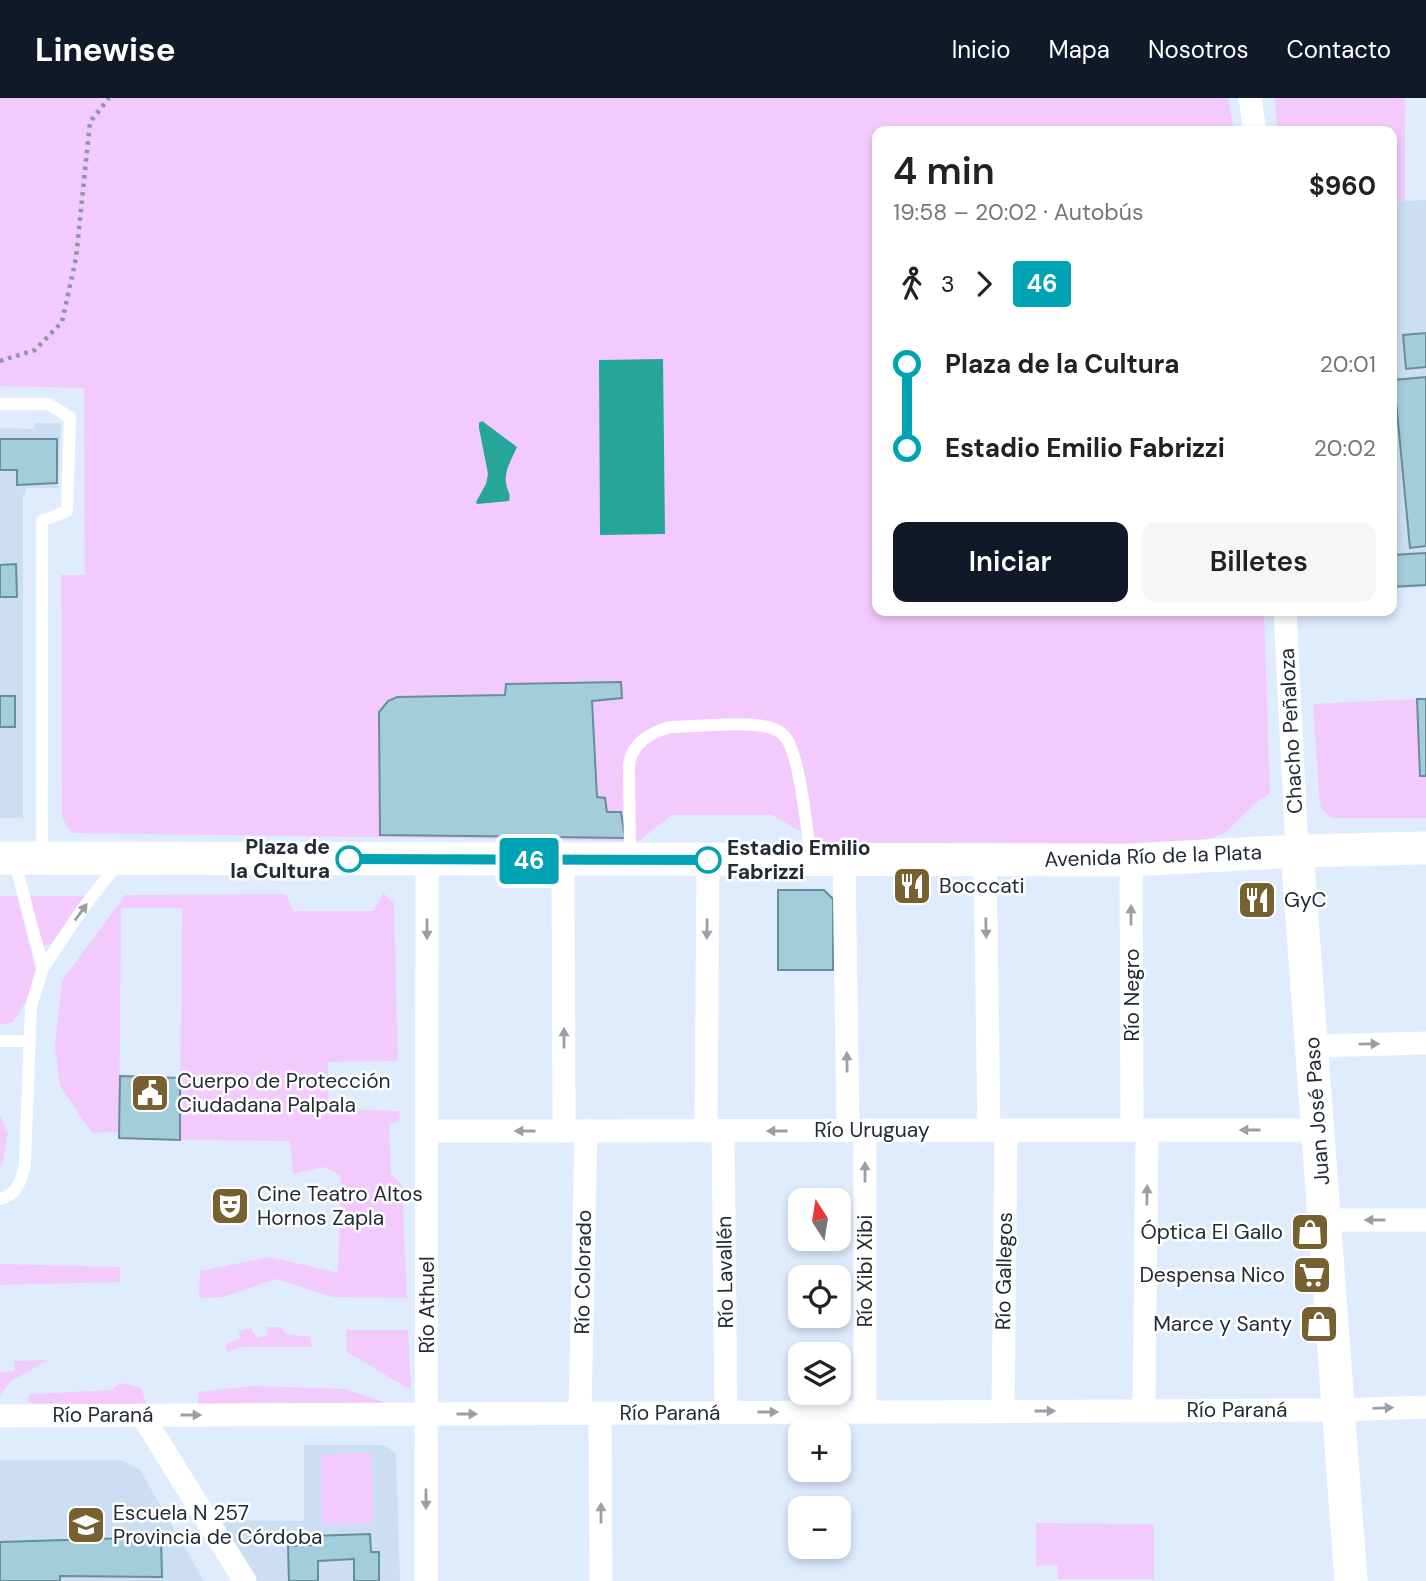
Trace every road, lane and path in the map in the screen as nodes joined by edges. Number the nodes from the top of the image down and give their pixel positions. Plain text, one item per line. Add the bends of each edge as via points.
1 (108, 98) edge
2 (1250, 98) edge
3 (1254, 126) edge
4 (0, 361) edge
5 (0, 404) edge
6 (1285, 616) edge
7 (1426, 848) edge
8 (1297, 851) junction
9 (122, 858) junction
10 (18, 859) edge
11 (708, 860) junction
12 (811, 860) junction
13 (844, 860) junction
14 (985, 860) junction
15 (1131, 860) junction
16 (427, 861) junction
17 (563, 861) junction
18 (630, 861) junction
19 (43, 968) junction
20 (0, 1041) edge
21 (29, 1041) junction
22 (1426, 1043) edge
23 (1313, 1046) junction
24 (857, 1130) junction
25 (997, 1130) junction
26 (1140, 1130) junction
27 (1318, 1130) junction
28 (427, 1131) junction
29 (575, 1131) junction
30 (715, 1131) junction
31 (0, 1199) edge
32 (1324, 1220) junction
33 (1426, 1220) edge
34 (1426, 1407) edge
35 (1339, 1410) junction
36 (1003, 1411) junction
37 (1144, 1411) junction
38 (726, 1412) junction
39 (865, 1412) junction
40 (590, 1413) junction
41 (426, 1414) junction
42 (142, 1415) junction
43 (0, 1416) edge
44 (245, 1581) edge
45 (426, 1581) edge
46 (601, 1581) edge
47 (1351, 1581) edge

1 - 4 path via 90,122 76,258 62,322 35,350
2 - 3 street
5 - 10 lane via 48,404 70,417 67,511 42,521
6 - 8 street, Chacho Peñaloza
7 - 8 main road, Avenida Río de la Plata
8 - 15 main road, Avenida Río de la Plata
8 - 23 main road, Juan José Paso
9 - 10 main road, Avenida Río de la Plata
9 - 16 main road, Avenida Río de la Plata
19 -> 9 lane
10 - 19 lane
11 - 12 main road, Avenida Río de la Plata
11 - 18 main road, Avenida Río de la Plata
11 -> 30 street, Río Lavallén
12 - 13 main road, Avenida Río de la Plata
12 - 18 lane via 789,742 770,727 754,725 670,727 636,746 629,764
13 - 14 main road, Avenida Río de la Plata
24 -> 13 street, Río Xibi Xibi
14 - 15 main road, Avenida Río de la Plata
14 -> 25 street, Río Gallegos
26 -> 15 street, Río Negro
16 - 17 main road, Avenida Río de la Plata
16 -> 28 street, Río Athuel
17 - 18 main road, Avenida Río de la Plata
29 -> 17 street, Río Colorado
19 - 21 lane via 31,1006
20 - 21 lane
21 - 31 lane via 25,1164 16,1189
23 -> 22 street
23 - 27 main road, Juan José Paso
24 - 25 street, Río Uruguay
24 -> 30 street, Río Uruguay
39 -> 24 street, Río Xibi Xibi
25 - 26 street, Río Uruguay
25 - 36 street, Río Gallegos
27 -> 26 street, Río Uruguay
37 -> 26 street, Río Negro
27 - 32 main road, Juan José Paso
29 -> 28 street, Río Uruguay
28 - 41 street, Río Athuel
29 - 30 street, Río Uruguay
29 - 40 street, Río Colorado
30 - 38 street, Río Lavallén
33 -> 32 street
32 - 35 main road, Juan José Paso
35 -> 34 street, Río Paraná
35 - 37 street, Río Paraná
35 - 47 main road, Juan José Paso
36 -> 37 street, Río Paraná
36 - 39 street, Río Paraná
38 -> 39 street, Río Paraná
38 - 40 street, Río Paraná
41 -> 40 street, Río Paraná
46 -> 40 street, Río Colorado
42 -> 41 street, Río Paraná
41 -> 45 street, Río Athuel
42 - 43 street, Río Paraná
42 - 44 street

